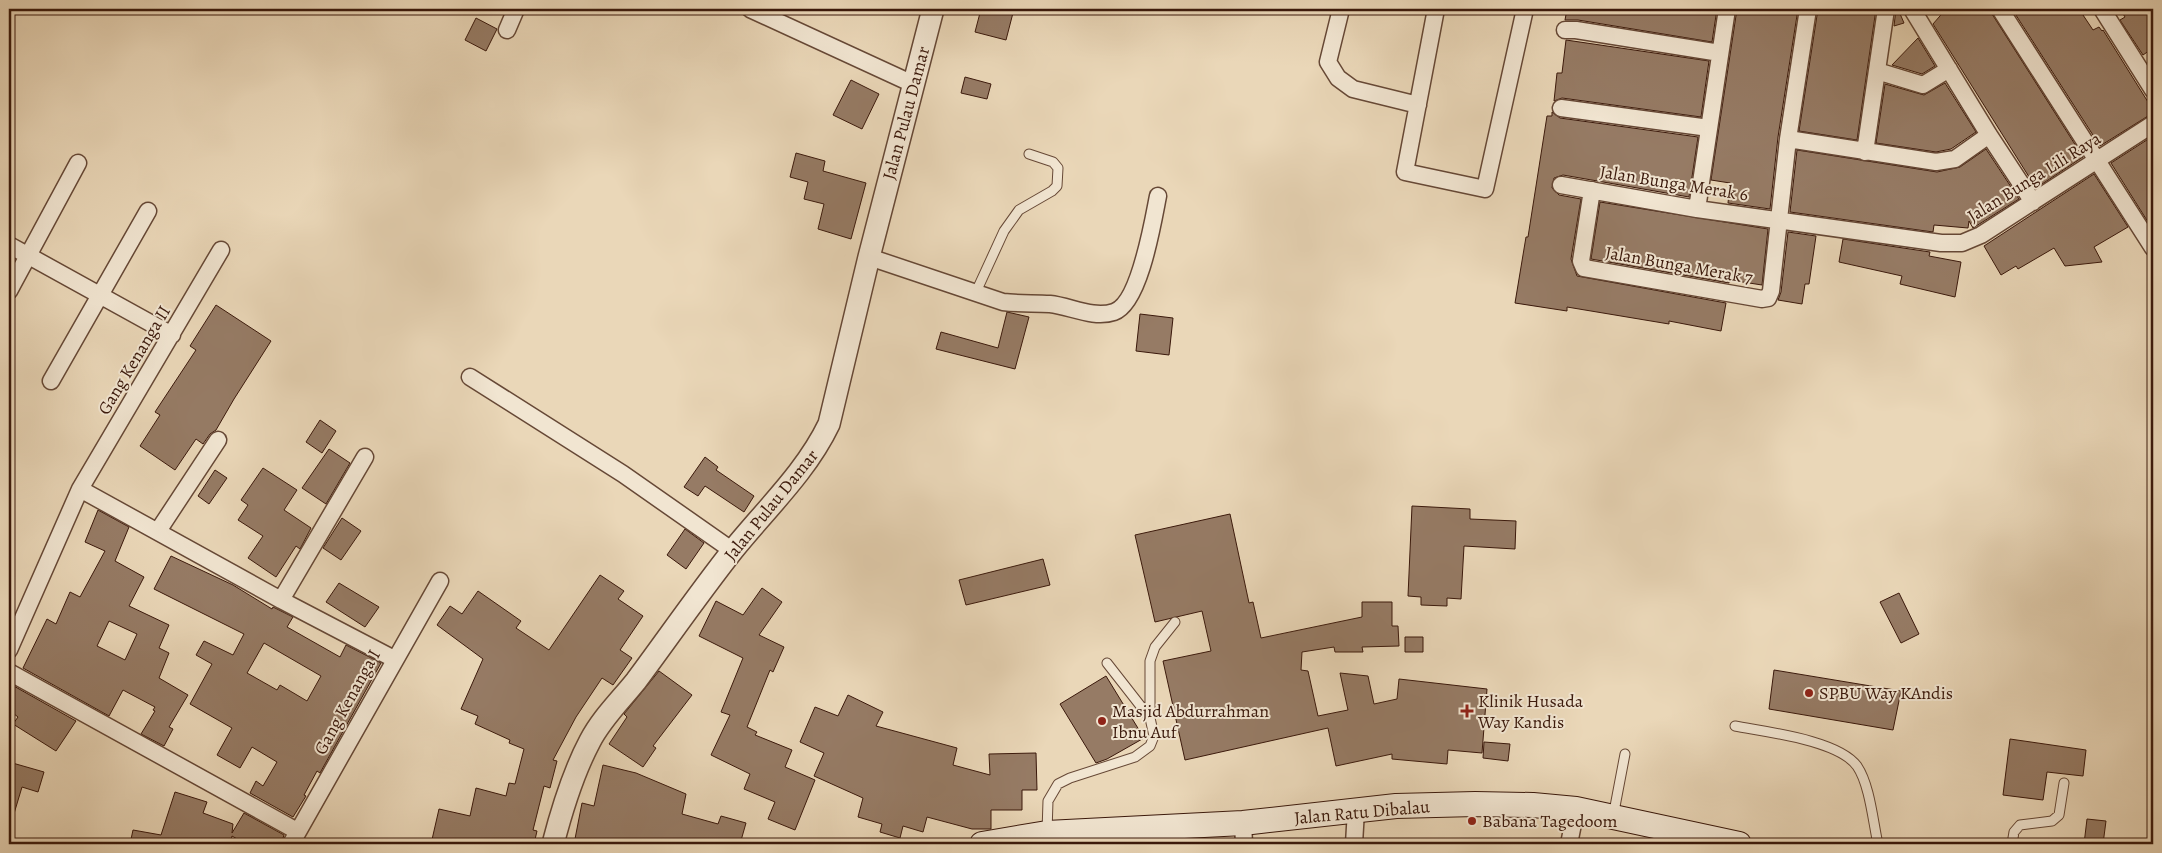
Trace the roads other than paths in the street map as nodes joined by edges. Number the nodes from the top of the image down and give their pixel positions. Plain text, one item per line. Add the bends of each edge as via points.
1 (516, 9) edge
2 (750, 9) edge
3 (933, 9) edge
4 (1340, 9) edge
5 (1436, 9) edge
6 (1525, 9) edge
7 (1727, 9) edge
8 (1808, 9) edge
9 (1886, 9) edge
10 (1912, 9) edge
11 (2000, 9) edge
12 (2102, 9) edge
13 (507, 30) dead end
14 (1565, 30) dead end
15 (1720, 54) junction
16 (1949, 68) junction
17 (1877, 71) junction
18 (913, 84) junction
19 (2153, 90) edge
20 (1418, 105) junction
21 (1561, 108) dead end
22 (2153, 124) edge
23 (1709, 128) junction
24 (1989, 135) junction
25 (1788, 139) junction
26 (1864, 152) junction
27 (1029, 154) dead end
28 (2097, 161) junction
29 (78, 163) dead end
30 (1562, 185) dead end
31 (1592, 190) junction
32 (1158, 196) dead end
33 (2033, 202) junction
34 (1697, 209) junction
35 (148, 211) dead end
36 (1780, 220) junction
37 (9, 246) edge
38 (2153, 248) edge
39 (222, 250) dead end
40 (28, 256) junction
41 (868, 257) junction
42 (9, 290) edge
43 (976, 292) junction
44 (98, 295) junction
45 (172, 335) junction
46 (470, 377) dead end
47 (50, 381) dead end
48 (218, 440) dead end
49 (365, 457) dead end
50 (80, 489) junction
51 (158, 531) junction
52 (733, 551) junction
53 (440, 580) dead end
54 (281, 600) junction
55 (1175, 622) dead end
56 (9, 650) edge
57 (394, 660) junction
58 (1107, 662) dead end
59 (9, 672) edge
60 (1150, 718) junction
61 (1735, 726) dead end
62 (1625, 754) dead end
63 (2064, 783) dead end
64 (1576, 809) junction
65 (1356, 810) junction
66 (1613, 817) junction
67 (1047, 833) junction
68 (1243, 834) edge
69 (294, 838) edge
70 (1102, 838) edge
71 (553, 844) edge
72 (982, 844) edge
73 (1354, 844) edge
74 (1569, 844) edge
75 (1739, 844) edge
76 (1878, 844) edge
77 (2012, 844) edge

1 - 13 street
2 - 18 street
3 - 18 street, Jalan Pulau Damar
4 - 20 street via 1328,62 1338,78 1353,89
5 - 20 street
6 - 20 street via 1486,189 1405,172
7 - 15 street
8 - 25 street
9 - 17 street
10 - 16 street
11 - 28 street
12 - 19 street
14 - 15 street
15 - 23 street
16 - 17 street via 1923,85
16 - 24 street
17 - 26 street
18 - 41 street, Jalan Pulau Damar
21 - 23 street
22 - 28 street, Jalan Bunga Lili Raya
23 - 34 street
24 - 26 street via 1949,161
24 - 33 street
25 - 26 street
25 - 36 street
27 - 43 lane via 1053,162 1058,168 1057,186 1019,210 1004,231
28 - 33 street, Jalan Bunga Lili Raya
28 - 38 street
29 - 40 street
30 - 31 street, Jalan Bunga Merak 6
31 - 34 street, Jalan Bunga Merak 6
31 - 36 street, Jalan Bunga Merak 7 via 1581,262 1584,268 1762,299 1768,298 1771,291
32 - 43 street via 1145,259 1132,296 1115,312 1094,314 1049,304 1016,304
33 - 36 street, Jalan Bunga Lili Raya via 1981,235 1962,243 1941,243
34 - 36 street, Jalan Bunga Merak 6
35 - 44 street
37 - 40 street
39 - 45 street, Gang Kenanga II
40 - 42 street
40 - 44 street
41 - 43 street
41 - 52 street, Jalan Pulau Damar via 829,424 820,444
44 - 45 street
44 - 47 street
45 - 50 street, Gang Kenanga II
46 - 52 street via 623,474
48 - 51 street
49 - 54 street
50 - 51 street
50 - 56 street, Gang Kenanga II
51 - 54 street
52 - 71 street, Jalan Pulau Damar via 599,726 571,784
53 - 57 street, Gang Kenanga I
54 - 57 street
55 - 60 lane via 1155,647 1150,661
57 - 69 street, Gang Kenanga I
58 - 60 lane
59 - 69 street
60 - 67 lane via 1154,736 1147,749 1135,757 1058,784 1048,801
61 - 76 lane via 1797,738 1836,750 1856,766 1864,783
62 - 66 lane
63 - 77 lane via 2059,815 2052,821 2020,825 2014,832
64 - 65 main road, Jalan Ratu Dibalau via 1475,804
64 - 66 main road, Jalan Ratu Dibalau
64 - 74 street
65 - 68 main road, Jalan Ratu Dibalau
65 - 73 street
66 - 75 main road, Jalan Ratu Dibalau
67 - 70 main road, Jalan Ratu Dibalau
67 - 72 main road, Jalan Ratu Dibalau
68 - 70 main road, Jalan Ratu Dibalau

